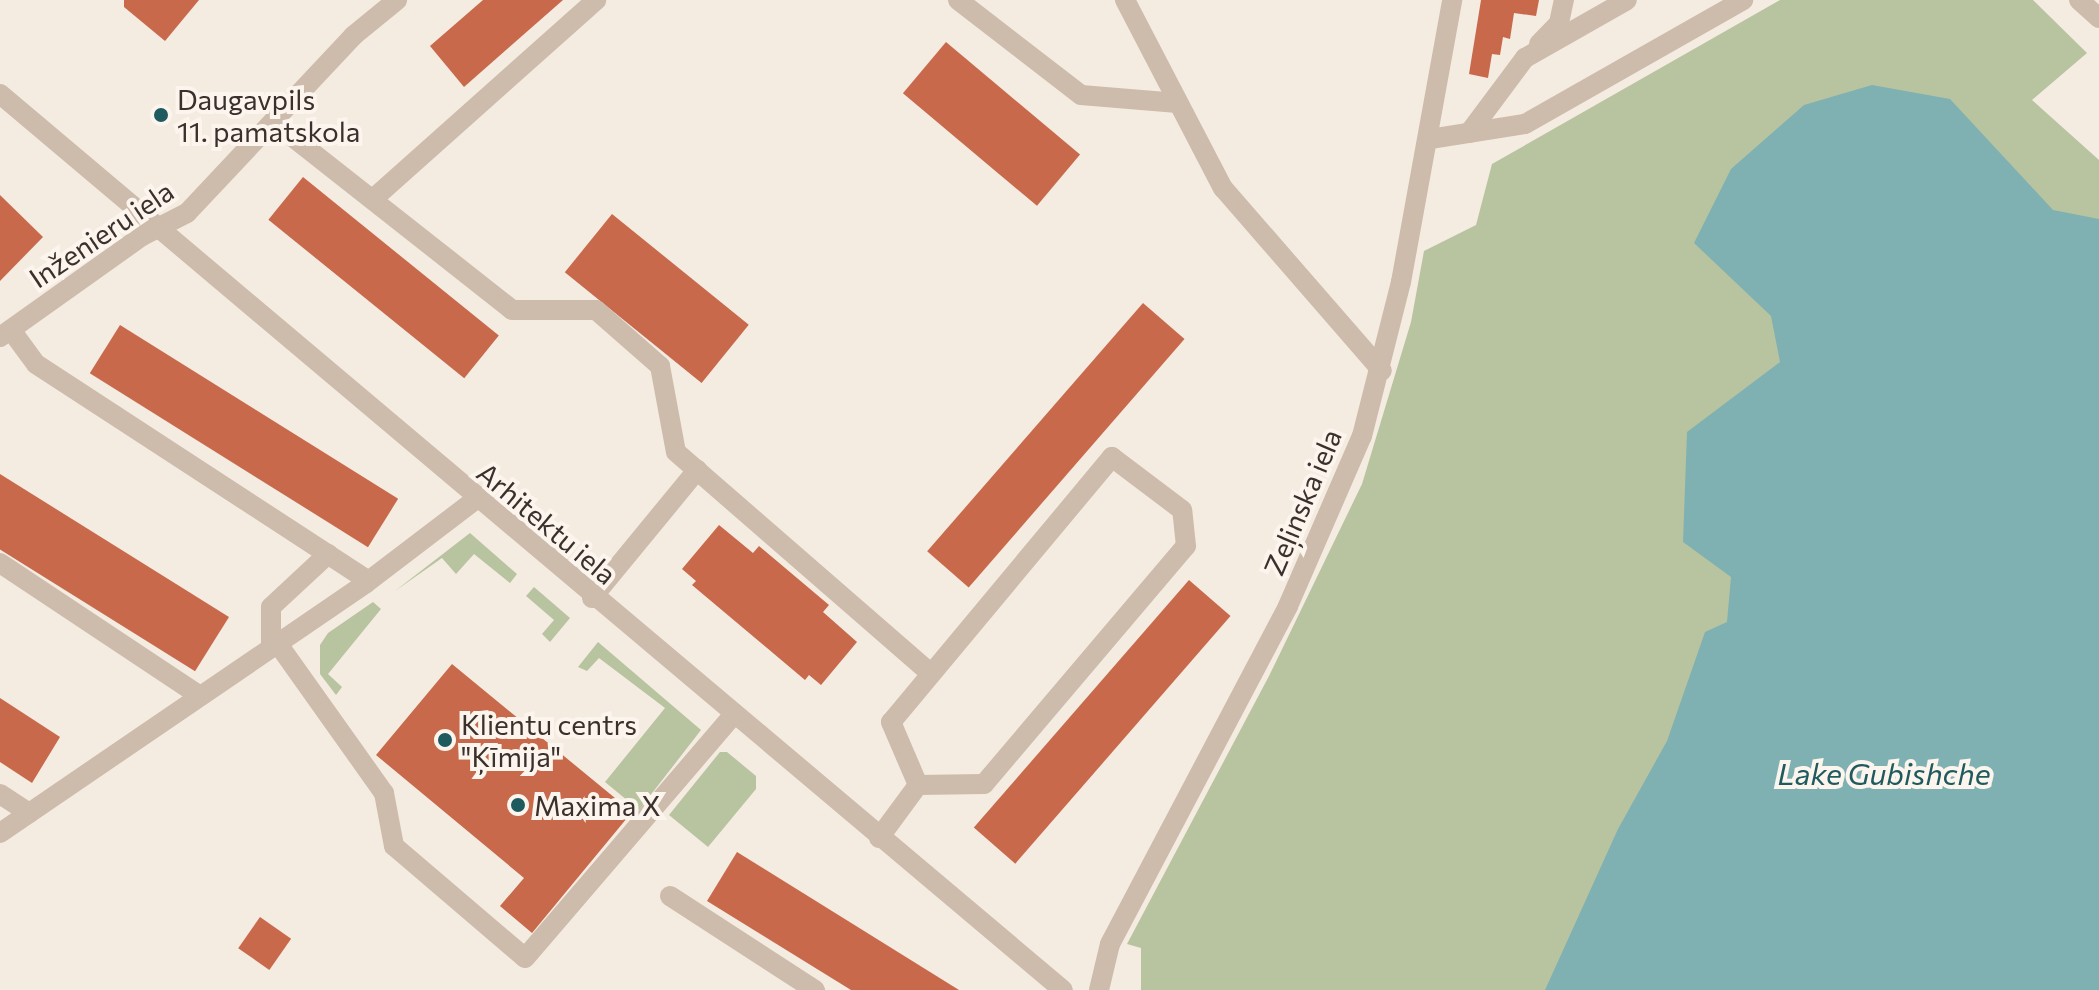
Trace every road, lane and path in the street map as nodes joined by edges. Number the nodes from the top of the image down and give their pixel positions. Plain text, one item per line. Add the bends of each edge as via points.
1 (397, 0) edge
2 (596, 0) edge
3 (958, 0) edge
4 (1125, 0) edge
5 (1452, 0) edge
6 (1564, 0) edge
7 (1627, 0) edge
8 (1743, 0) edge
9 (2079, 0) edge
10 (2099, 18) edge
11 (1525, 58) junction
12 (0, 94) edge
13 (1178, 103) junction
14 (276, 124) junction
15 (1469, 133) junction
16 (1430, 139) junction
17 (373, 199) junction
18 (158, 228) junction
19 (5, 334) edge
20 (1382, 371) junction
21 (697, 470) junction
22 (475, 500) junction
23 (328, 554) junction
24 (0, 563) edge
25 (369, 581) junction
26 (592, 598) junction
27 (274, 646) junction
28 (930, 673) junction
29 (200, 696) junction
30 (733, 715) junction
31 (918, 785) junction
32 (0, 794) edge
33 (29, 813) junction
34 (0, 833) edge
35 (879, 838) junction
36 (670, 896) dead end
37 (815, 990) edge
38 (1063, 990) edge
39 (1099, 990) edge

1 - 14 street, Inženieru iela via 353,36
2 - 17 street
3 - 13 street via 1081,95
4 - 13 street
5 - 16 street, Zeļinska iela
6 - 11 street via 1559,23
7 - 11 street
8 - 15 street via 1525,124
9 - 10 street
11 - 15 street
12 - 18 street, Arhitektu iela
13 - 20 street via 1223,188
14 - 17 street
14 - 18 street, Inženieru iela via 187,213
15 - 16 street
16 - 20 street, Zeļinska iela
17 - 21 street via 512,310 596,310 660,366 676,452
18 - 19 street, Inženieru iela
18 - 22 street, Arhitektu iela
19 - 23 street via 36,364
20 - 39 street, Zeļinska iela via 1362,436 1288,606 1110,944
21 - 26 street
21 - 28 street
22 - 25 street
22 - 26 street, Arhitektu iela
23 - 25 street
23 - 27 street via 271,607
24 - 29 street
25 - 27 street
26 - 30 street, Arhitektu iela
27 - 29 street
27 - 30 street via 384,793 394,846 525,958
28 - 31 street via 891,722
28 - 31 street via 1112,457 1182,510 1186,546 984,784
29 - 33 street
30 - 35 street, Arhitektu iela
31 - 35 street
32 - 33 street
33 - 34 street
35 - 38 street, Arhitektu iela
36 - 37 street

